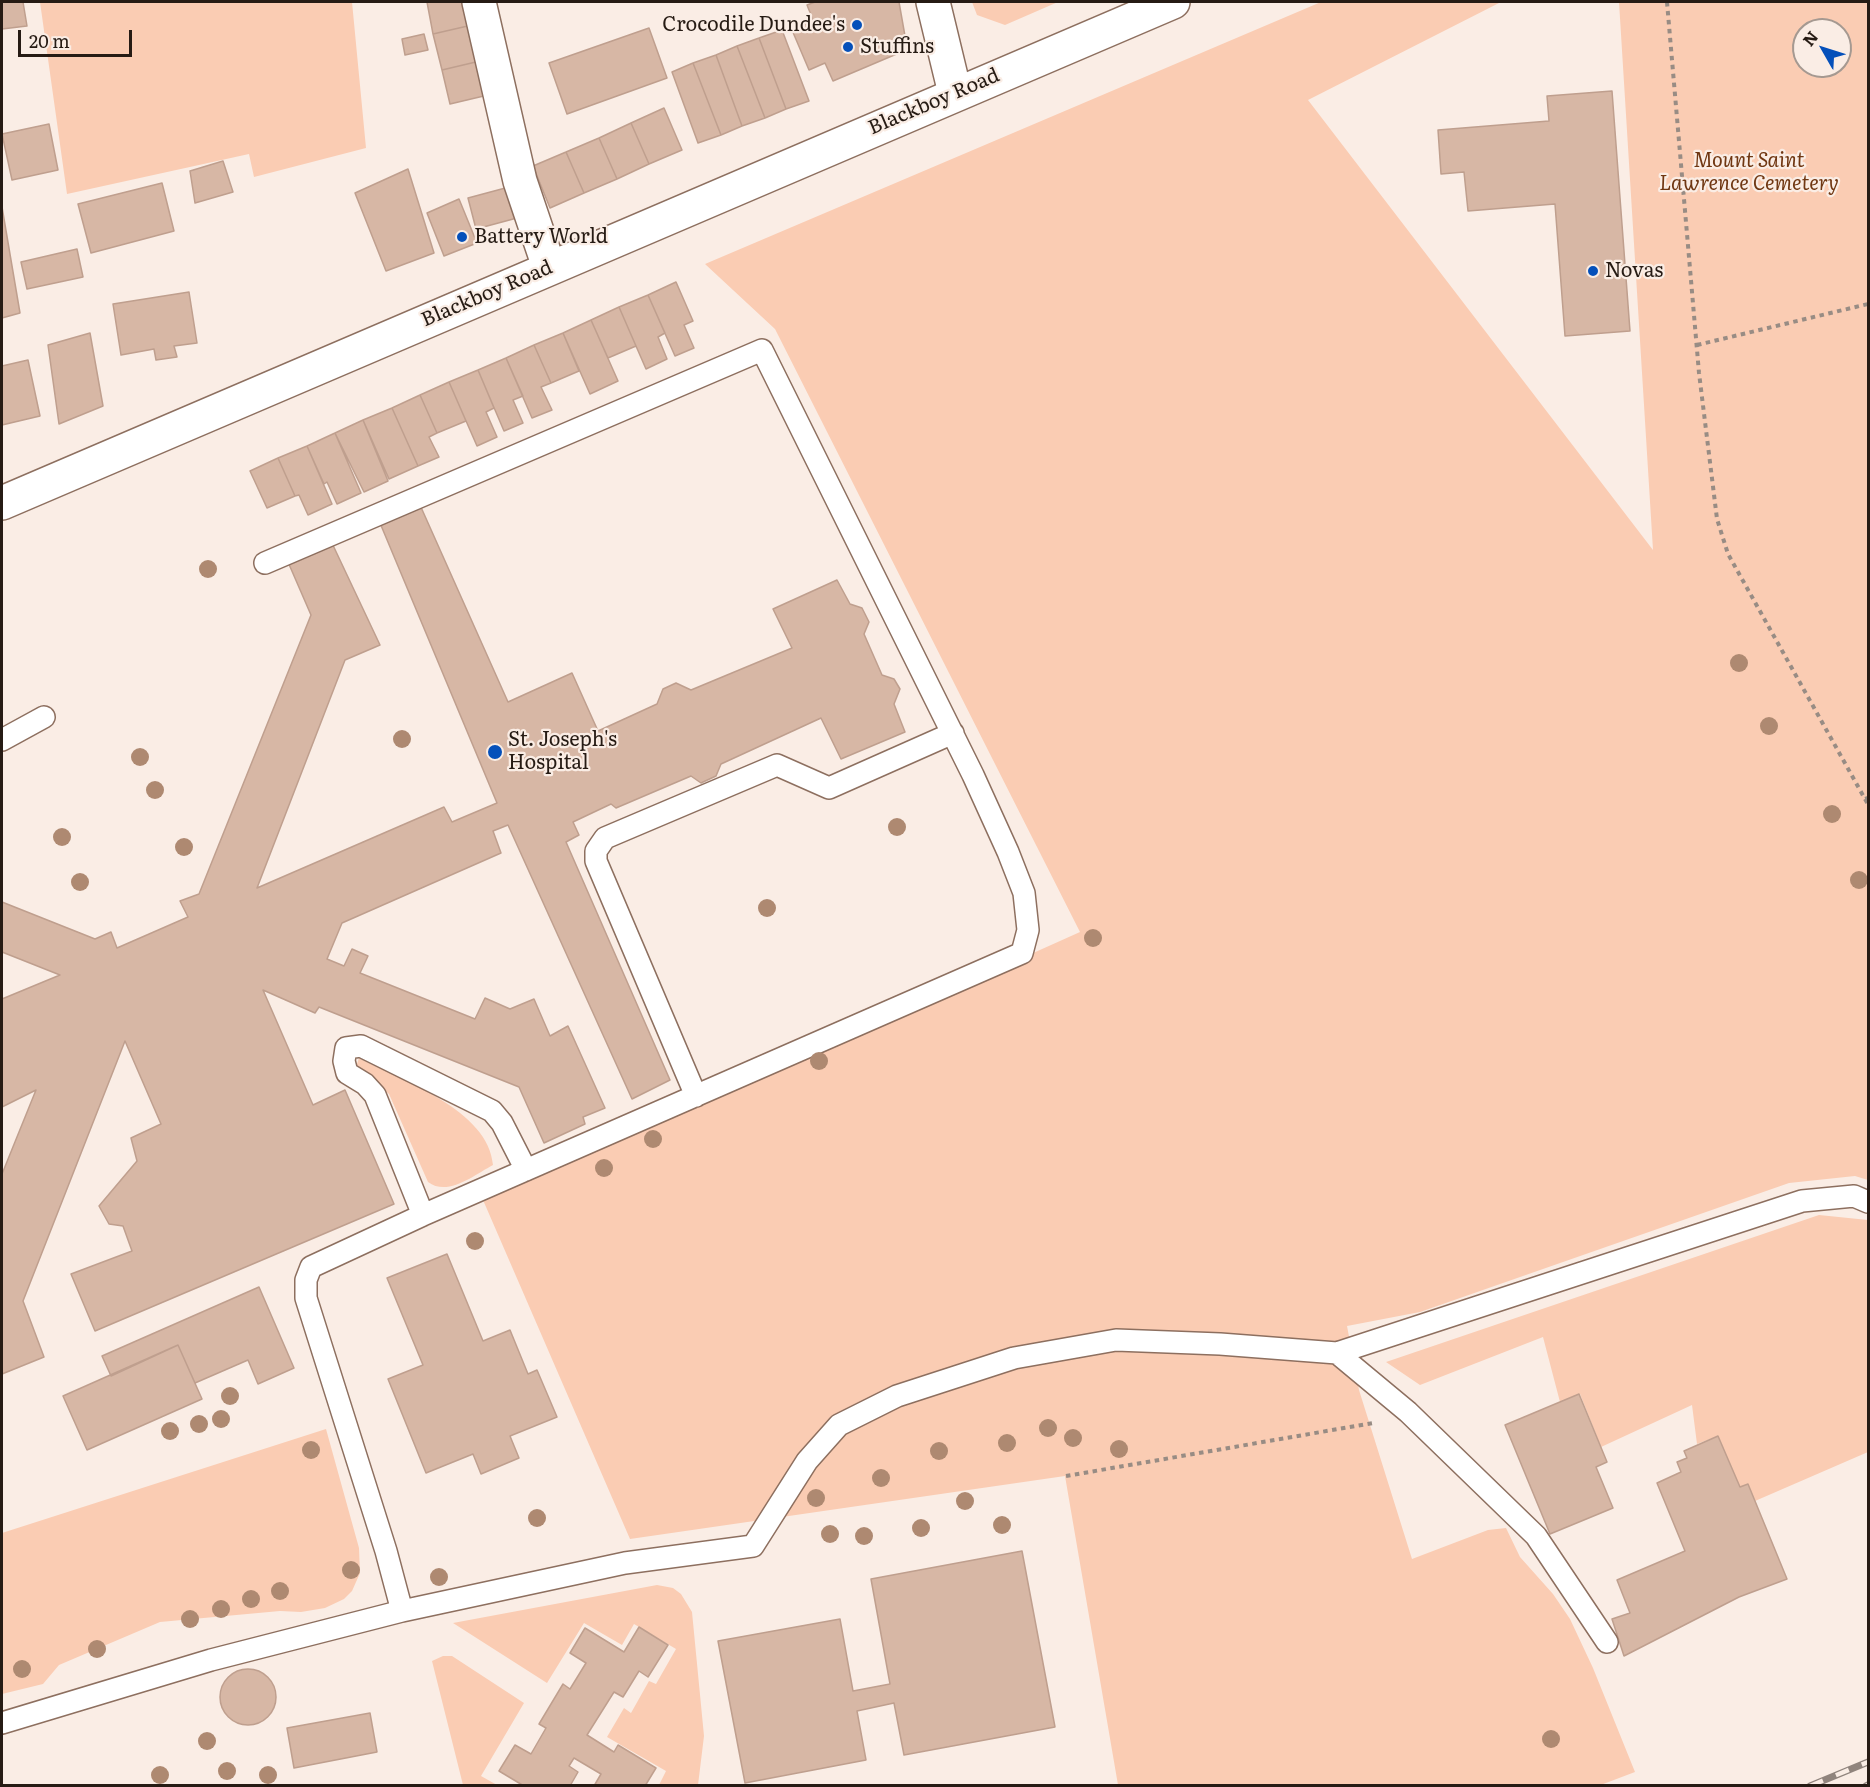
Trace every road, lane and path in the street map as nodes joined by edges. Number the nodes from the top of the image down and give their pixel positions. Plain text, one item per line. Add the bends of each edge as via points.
1 (479, 2) edge
2 (933, 2) edge
3 (1173, 2) edge
4 (1667, 2) edge
5 (954, 93) junction
6 (549, 267) junction
7 (1869, 304) edge
8 (1697, 345) junction
9 (2, 502) edge
10 (265, 563) dead end
11 (44, 717) dead end
12 (953, 733) junction
13 (2, 740) edge
14 (1867, 798) edge
15 (1869, 804) edge
16 (696, 1096) junction
17 (526, 1170) junction
18 (1869, 1202) edge
19 (423, 1215) junction
20 (1337, 1353) junction
21 (1408, 1412) junction
22 (1065, 1476) dead end
23 (402, 1611) junction
24 (1607, 1642) dead end
25 (2, 1723) edge

1 - 6 main road via 520,182
2 - 5 main road
3 - 5 main road, Blackboy Road
4 - 8 path
5 - 6 main road, Blackboy Road
6 - 9 main road, Blackboy Road
7 - 8 path
8 - 14 path via 1717,519 1728,554
10 - 12 lane via 762,350
11 - 13 lane
12 - 16 lane via 1024,893 1028,930 1022,953
12 - 16 lane via 829,788 777,765 605,838 596,851 596,861
14 - 15 path
16 - 17 lane
17 - 19 lane
17 - 19 lane via 492,1111 361,1047 346,1048 347,1073 375,1095
18 - 20 lane via 1854,1196 1802,1201
19 - 23 lane via 311,1267 306,1289
20 - 21 lane
20 - 23 lane via 1116,1340 1014,1358 897,1396 839,1425 807,1461 753,1546 625,1563
21 - 22 path via 1370,1424
21 - 24 lane via 1536,1536
23 - 25 lane via 211,1660

